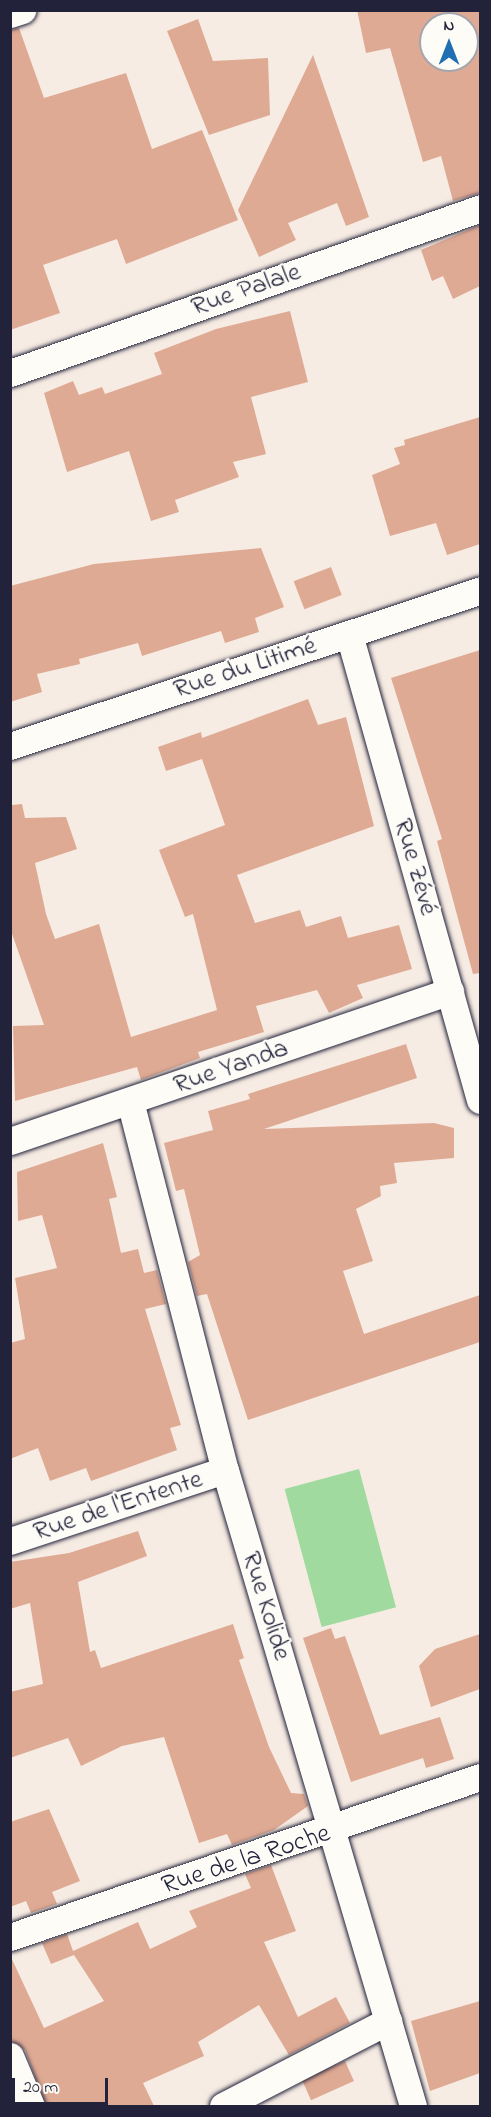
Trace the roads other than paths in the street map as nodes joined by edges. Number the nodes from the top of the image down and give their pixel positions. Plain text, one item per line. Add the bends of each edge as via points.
1 (22, 10) edge
2 (10, 14) edge
3 (480, 208) edge
4 (10, 373) edge
5 (480, 591) edge
6 (349, 634) junction
7 (10, 746) edge
8 (450, 991) junction
9 (480, 1100) edge
10 (130, 1101) junction
11 (10, 1141) edge
12 (225, 1470) junction
13 (10, 1541) edge
14 (480, 1777) edge
15 (333, 1832) junction
16 (10, 1937) edge
17 (388, 2021) junction
18 (10, 2056) edge
19 (31, 2106) edge
20 (223, 2106) edge
21 (413, 2106) edge

1 - 2 street
3 - 4 street, Rue Palale
5 - 6 street, Rue du Litimé
6 - 7 street, Rue du Litimé
6 - 8 street, Rue Zévé
8 - 9 street, Rue Zévé
8 - 10 street, Rue Yanda
10 - 11 street, Rue Yanda
10 - 12 street, Rue Kolide
12 - 13 street, Rue de l'Entente
12 - 15 street, Rue Kolide
14 - 15 street, Rue de la Roche
15 - 16 street, Rue de la Roche
15 - 17 street, Rue Kolide
17 - 20 street
17 - 21 street, Rue Kolide
18 - 19 street

